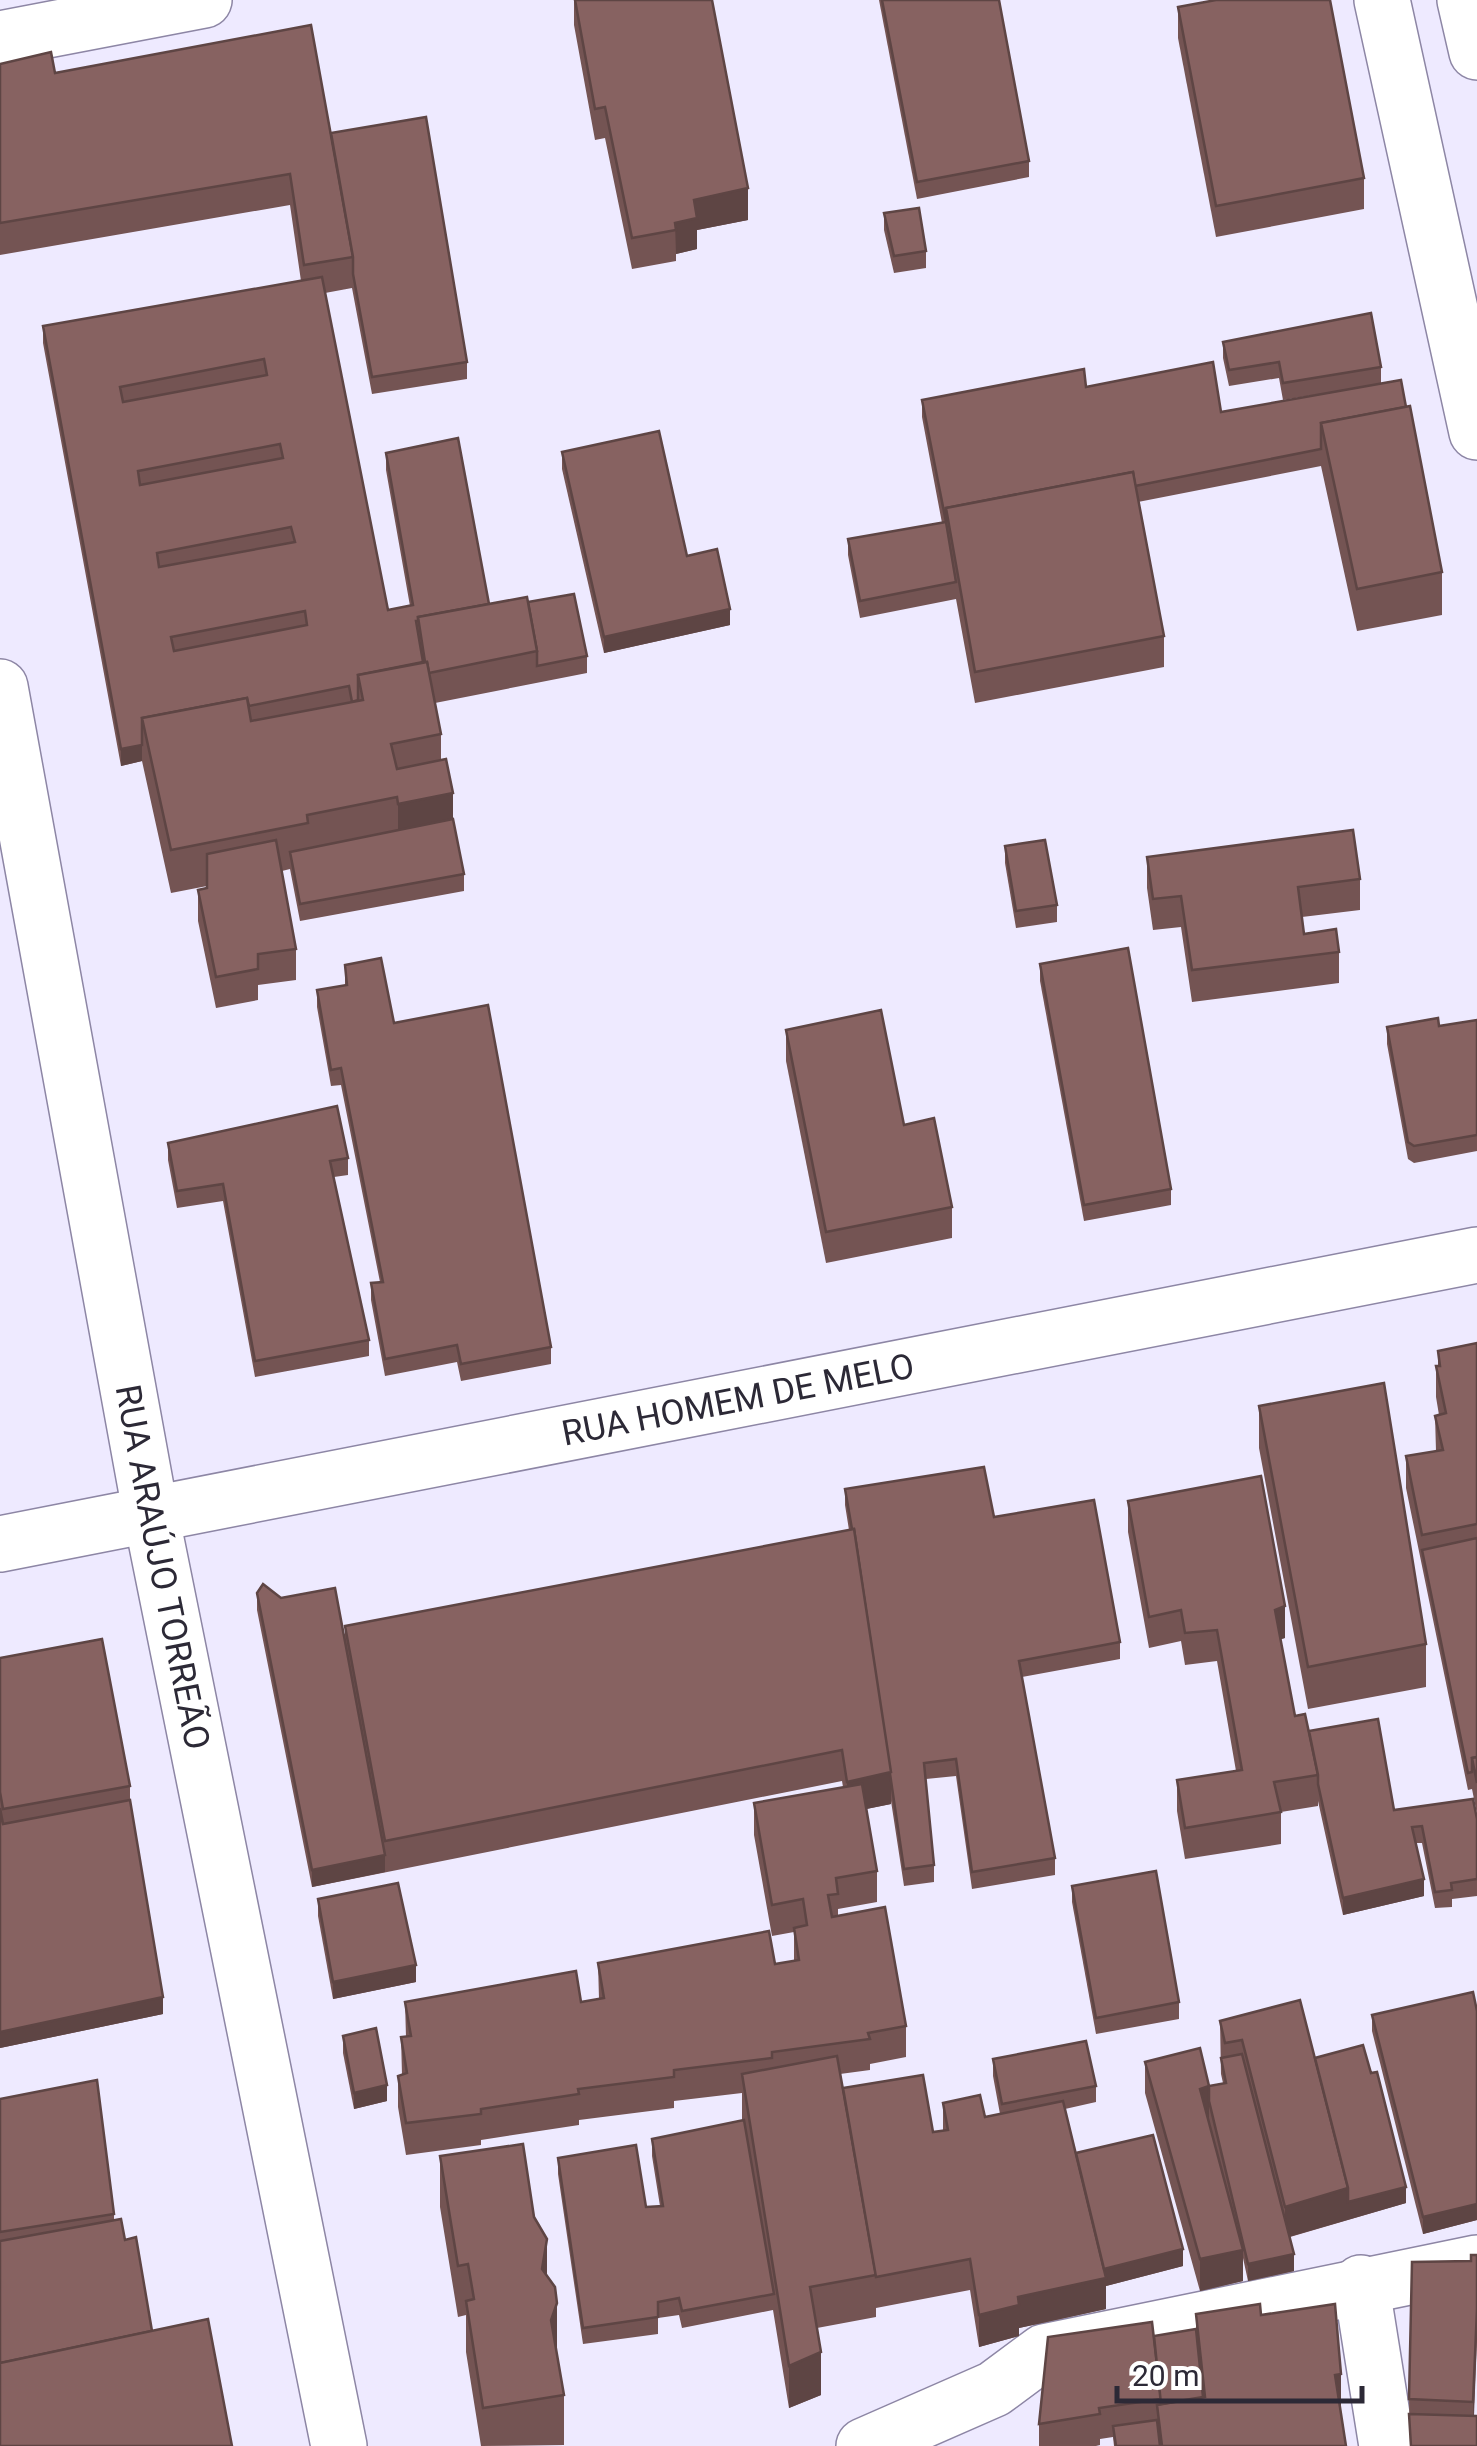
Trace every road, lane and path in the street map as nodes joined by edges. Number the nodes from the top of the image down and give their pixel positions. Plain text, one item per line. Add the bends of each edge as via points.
1 (204, 0) edge
2 (1382, 0) edge
3 (1465, 0) edge
4 (0, 39) edge
5 (1477, 52) edge
6 (1477, 432) edge
7 (0, 687) edge
8 (1477, 1255) edge
9 (151, 1514) junction
10 (0, 1544) edge
11 (1477, 2263) edge
12 (1361, 2283) junction
13 (339, 2446) edge
14 (864, 2446) edge
15 (1387, 2446) edge

1 - 4 street
2 - 6 street
3 - 5 street
7 - 9 street, RUA ARAÚJO TORREÃO
8 - 9 street, RUA HOMEM DE MELO
9 - 10 street, RUA HOMEM DE MELO
9 - 13 street, RUA ARAÚJO TORREÃO
11 - 12 street
12 - 14 street via 1044,2352 994,2389
12 - 15 street

